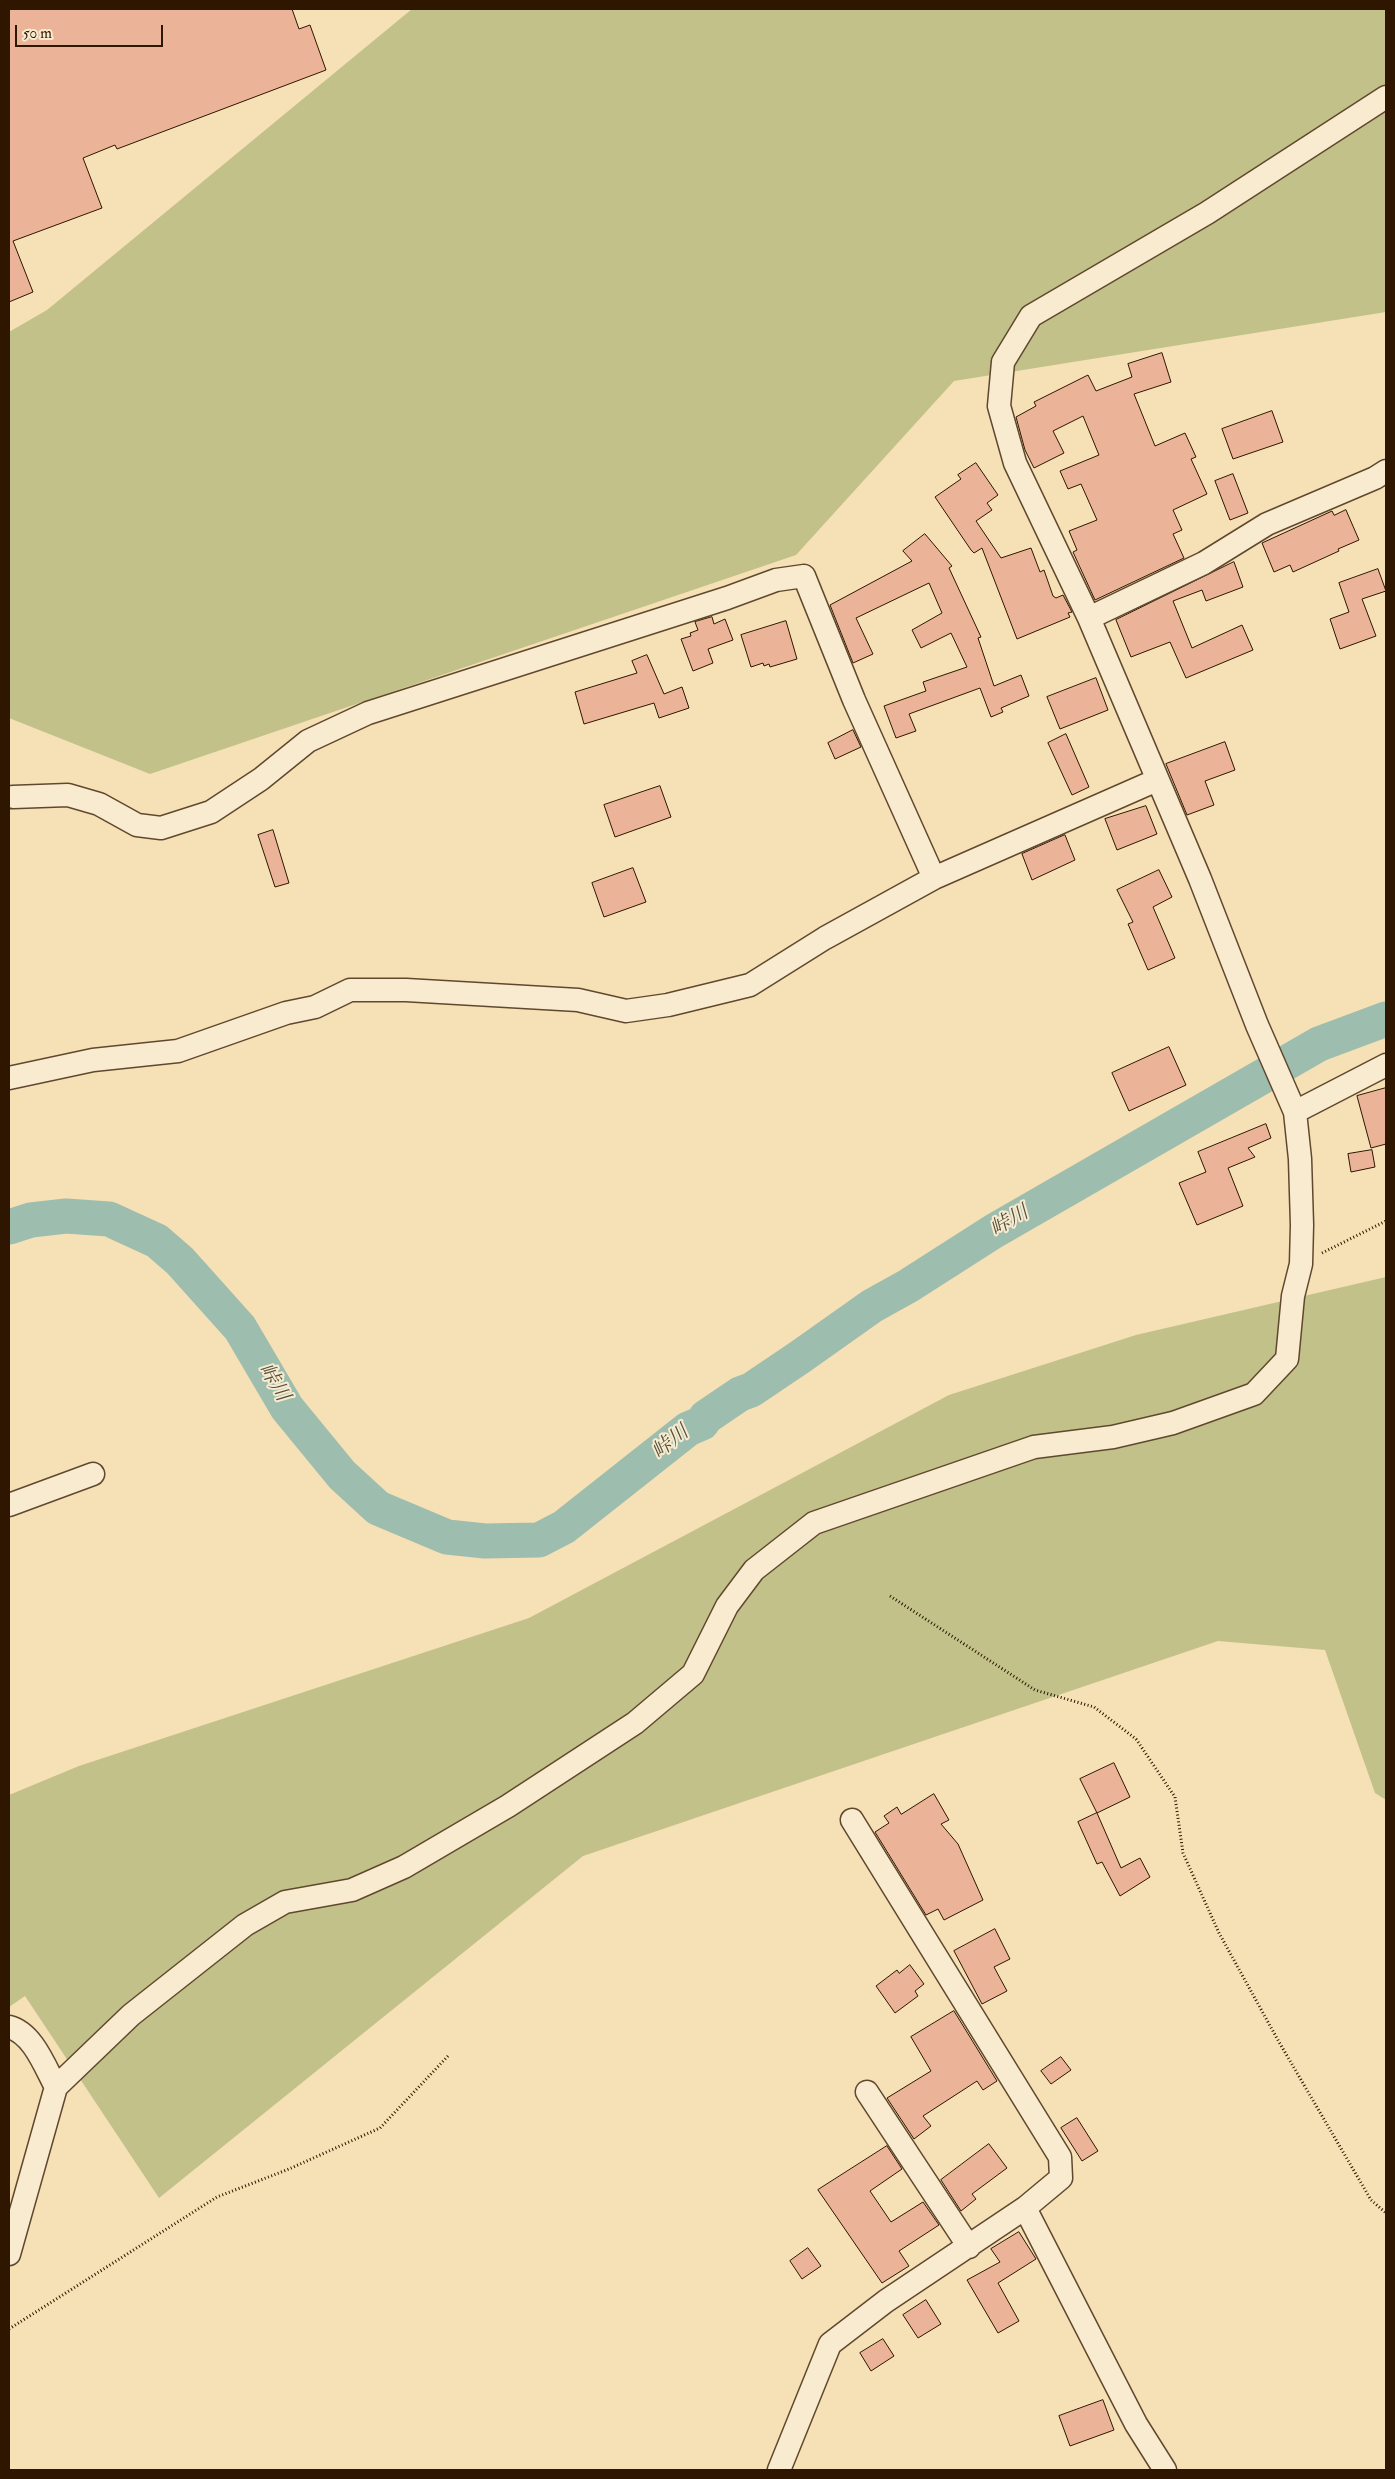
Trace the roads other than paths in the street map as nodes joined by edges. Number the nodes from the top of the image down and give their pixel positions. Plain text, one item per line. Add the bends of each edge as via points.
1 (1386, 97) edge
2 (1386, 471) edge
3 (1088, 618) junction
4 (1157, 780) junction
5 (13, 797) dead end
6 (934, 878) junction
7 (1386, 1066) edge
8 (9, 1078) edge
9 (1295, 1112) junction
10 (92, 1474) dead end
11 (9, 1505) edge
12 (852, 1820) dead end
13 (9, 2027) edge
14 (56, 2087) junction
15 (867, 2092) dead end
16 (1025, 2208) junction
17 (969, 2247) junction
18 (9, 2254) edge
19 (779, 2470) edge
20 (1165, 2470) edge

1 - 3 street via 1207,214 1031,316 1003,362 999,406 1015,463
2 - 3 street via 1267,524 1204,563
3 - 4 street
4 - 6 street
4 - 9 street
5 - 6 street via 68,795 99,804 137,825 161,828 212,812 308,741 368,713 776,580 804,576 854,700
6 - 8 street via 825,938 750,985 668,1005 626,1011 578,1000 350,990 315,1007 286,1013 178,1051 93,1060
7 - 9 street
9 - 14 street via 1300,1160 1301,1264 1293,1296 1287,1359 1254,1394 1173,1424 1113,1437 1034,1447 814,1524 754,1570 727,1606 692,1674 635,1723 508,1806 404,1867 352,1890 285,1902 245,1925 131,2015
10 - 11 street
12 - 16 street via 1060,2157 1061,2178
13 - 14 street via 15,2028 36,2049
14 - 18 street
15 - 17 street
16 - 17 street
16 - 20 street via 1136,2424
17 - 19 street via 886,2301 830,2344

